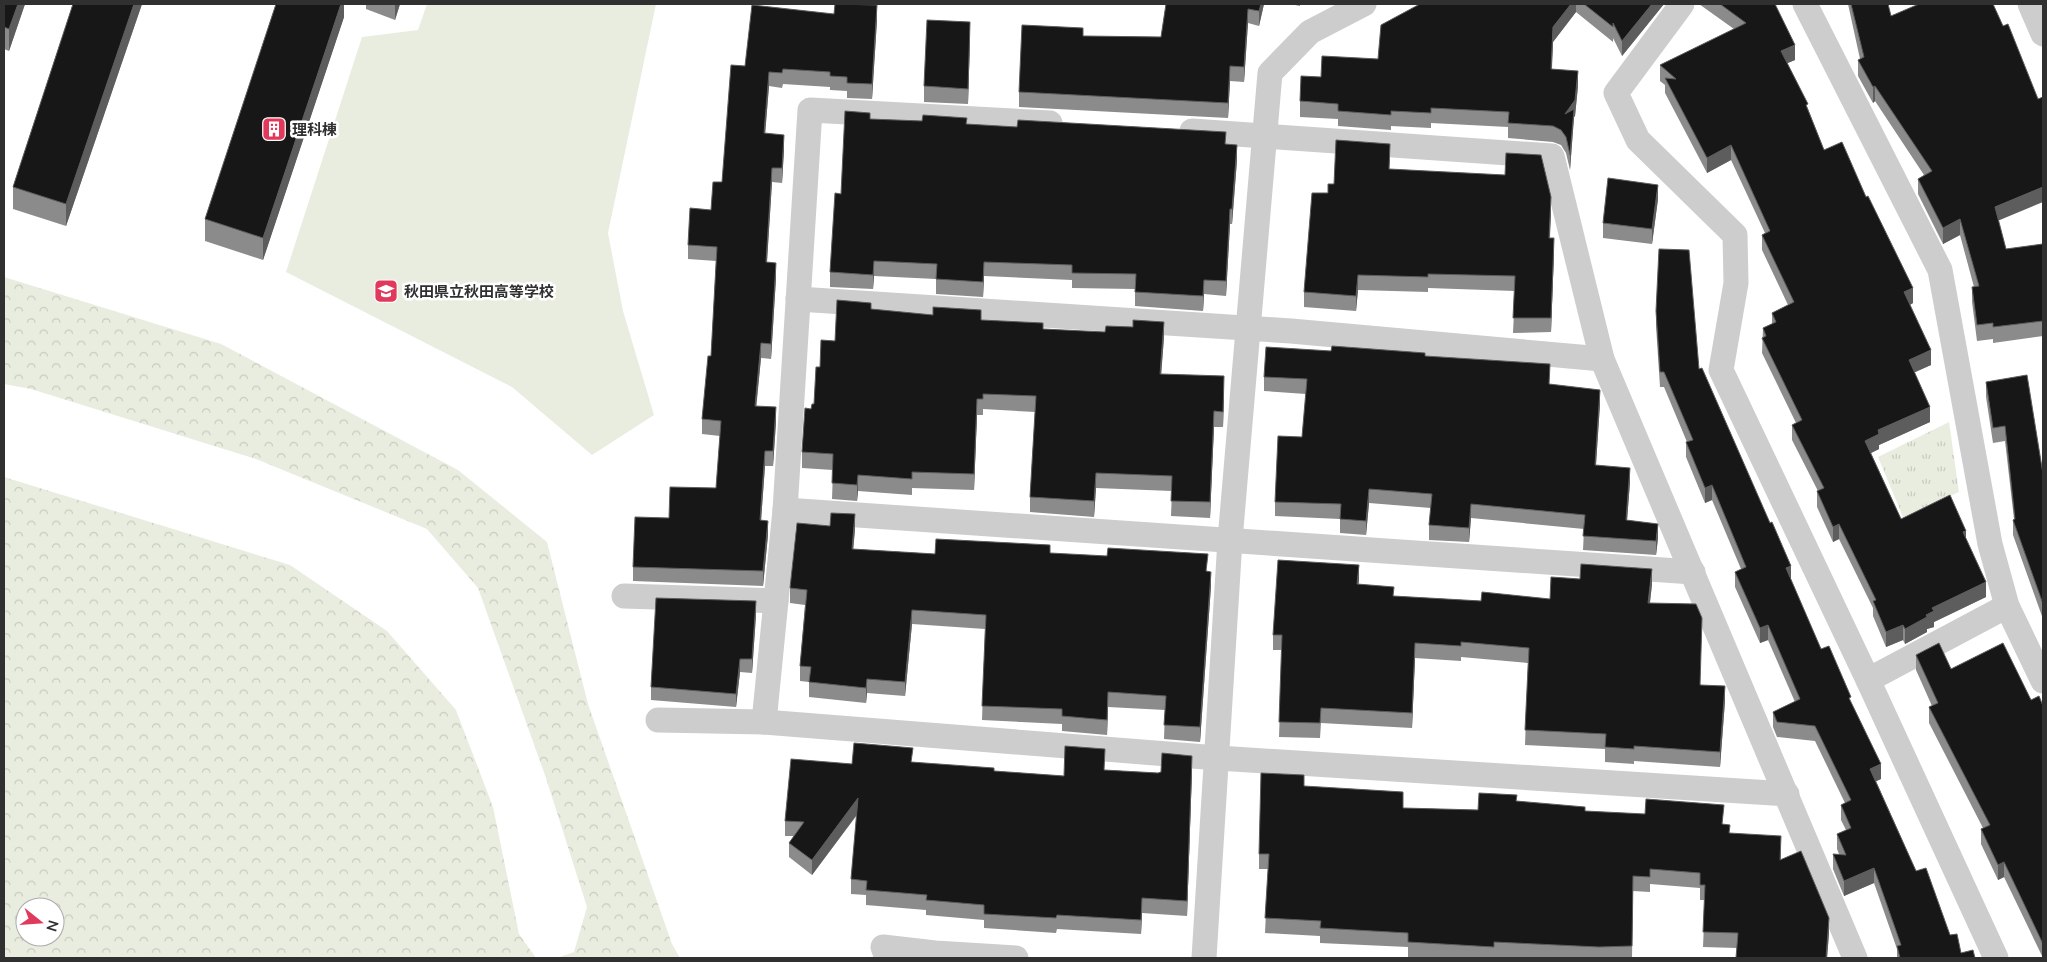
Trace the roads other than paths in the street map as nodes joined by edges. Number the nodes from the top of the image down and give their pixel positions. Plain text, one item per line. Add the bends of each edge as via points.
1 (1364, 4) edge
2 (1682, 4) edge
3 (1805, 4) edge
4 (2030, 4) edge
5 (2043, 34) edge
6 (1076, 124) edge
7 (1165, 129) edge
8 (1263, 136) junction
9 (798, 299) junction
10 (1247, 329) junction
11 (1602, 359) junction
12 (785, 510) junction
13 (1230, 540) junction
14 (1693, 572) junction
15 (624, 596) dead end
16 (776, 601) junction
17 (2007, 606) junction
18 (1868, 680) junction
19 (2043, 681) edge
20 (658, 720) dead end
21 (764, 722) junction
22 (1218, 758) junction
23 (1787, 794) junction
24 (887, 958) edge
25 (1016, 958) edge
26 (1204, 958) edge
27 (1855, 958) edge
28 (1996, 958) edge

1 - 8 street via 1310,32 1270,73
2 - 18 street via 1616,93 1638,140 1735,235 1736,283 1721,370
3 - 17 street via 1940,270 1990,544
4 - 5 street
6 - 9 street via 810,110
7 - 8 street
8 - 10 street
8 - 11 street via 1552,156
9 - 10 street
9 - 12 street
10 - 11 street
10 - 13 street
11 - 14 street
12 - 13 street
12 - 16 street
13 - 14 street
13 - 22 street
14 - 23 street
15 - 16 street
16 - 21 street
17 - 18 street
17 - 19 street
18 - 28 street
20 - 21 street
21 - 22 street
22 - 23 street
22 - 26 street
23 - 27 street
24 - 25 street via 883,947 935,954

